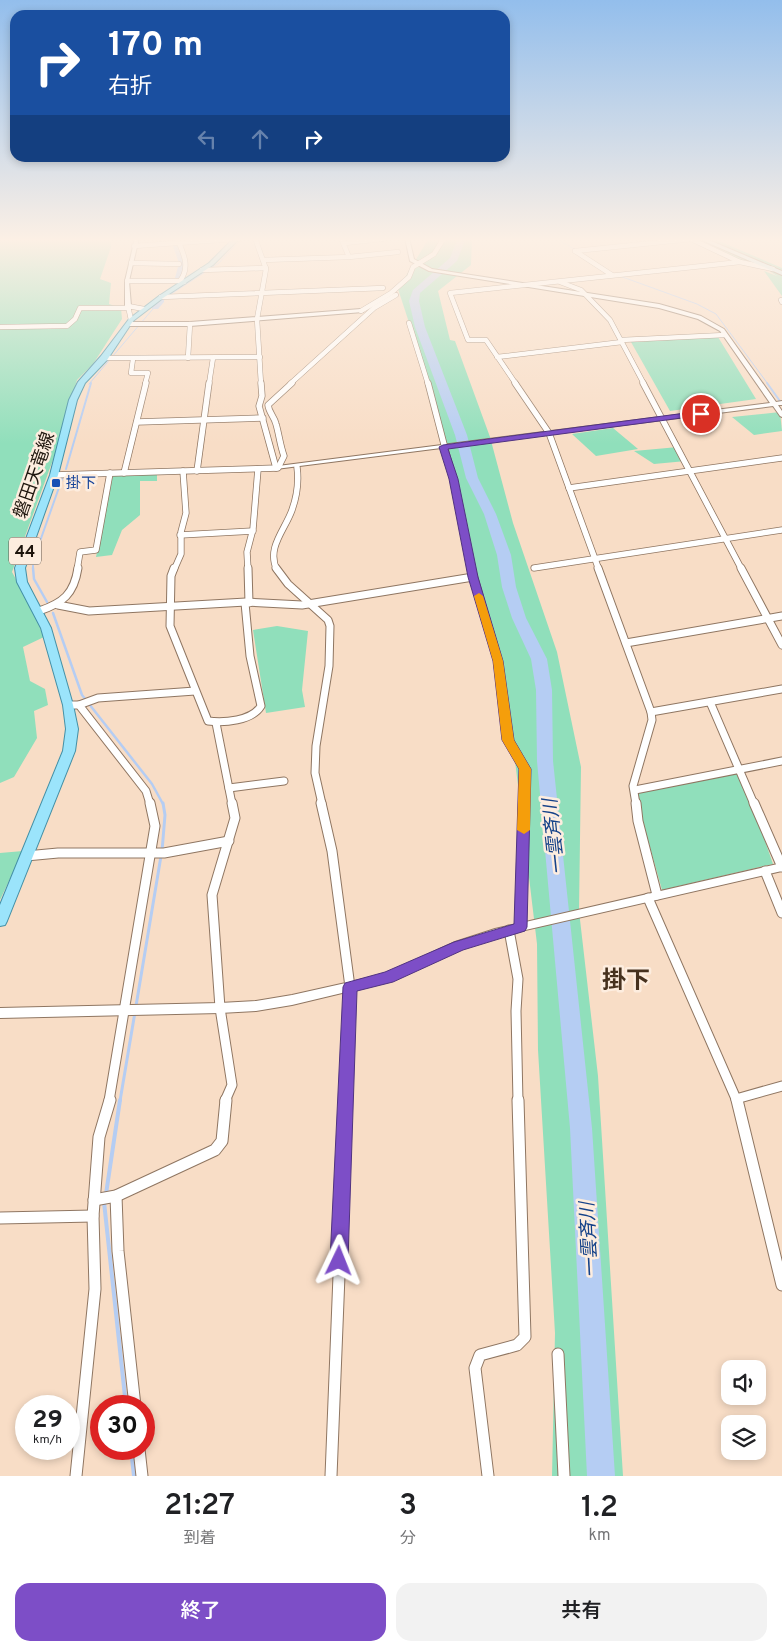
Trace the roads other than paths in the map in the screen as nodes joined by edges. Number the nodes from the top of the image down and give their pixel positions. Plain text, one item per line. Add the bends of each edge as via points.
1 (129, 307) junction
2 (147, 307) edge
3 (259, 307) edge
4 (368, 307) edge
5 (455, 307) edge
6 (597, 307) edge
7 (658, 307) edge
8 (374, 308) edge
9 (144, 309) junction
10 (361, 311) joint
11 (257, 319) junction
12 (130, 322) junction
13 (409, 323) dead end
14 (190, 324) junction
15 (0, 327) edge
16 (725, 335) junction
17 (622, 341) junction
18 (260, 357) junction
19 (497, 357) junction
20 (104, 358) junction
21 (188, 358) junction
22 (213, 358) junction
23 (133, 359) junction
24 (782, 403) edge
25 (774, 404) junction
26 (782, 415) edge
27 (263, 418) junction
28 (663, 418) junction
29 (205, 420) junction
30 (136, 422) junction
31 (549, 433) junction
32 (482, 442) joint
33 (443, 447) junction
34 (782, 458) edge
35 (297, 466) junction
36 (258, 468) junction
37 (277, 468) junction
38 (197, 470) junction
39 (183, 471) junction
40 (691, 472) junction
41 (110, 473) junction
42 (124, 473) junction
43 (54, 475) junction
44 (569, 488) junction
45 (782, 530) edge
46 (253, 532) junction
47 (180, 535) junction
48 (727, 538) junction
49 (596, 559) junction
50 (534, 568) dead end
51 (473, 577) junction
52 (247, 603) junction
53 (311, 604) junction
54 (58, 606) junction
55 (170, 608) junction
56 (39, 611) junction
57 (782, 616) edge
58 (768, 619) junction
59 (626, 644) junction
60 (782, 645) edge
61 (782, 689) edge
62 (195, 692) junction
63 (710, 702) junction
64 (68, 705) junction
65 (80, 705) junction
66 (651, 712) junction
67 (216, 724) junction
68 (782, 761) edge
69 (740, 769) junction
70 (284, 781) dead end
71 (229, 788) junction
72 (635, 790) junction
73 (229, 841) junction
74 (153, 853) junction
75 (26, 856) junction
76 (782, 867) edge
77 (765, 871) junction
78 (653, 897) junction
79 (782, 913) edge
80 (0, 921) edge
81 (524, 926) junction
82 (509, 930) junction
83 (350, 987) junction
84 (220, 1008) junction
85 (131, 1009) junction
86 (0, 1013) edge
87 (782, 1086) edge
88 (736, 1099) junction
89 (116, 1196) junction
90 (94, 1200) junction
91 (93, 1216) junction
92 (0, 1218) edge
93 (782, 1285) edge
94 (558, 1354) dead end
95 (134, 1395) edge
96 (140, 1460) edge
97 (76, 1476) edge
98 (142, 1476) edge
99 (331, 1476) edge
100 (488, 1476) edge
101 (564, 1476) edge

1 - 9 street
1 - 12 street
1 - 15 street via 80,308 72,322 60,327
2 - 9 main road, 磐田天竜線 / 44
3 - 11 street
4 - 10 street
5 - 19 street via 468,340 486,340
6 - 17 street via 610,320
7 - 16 street via 709,321
8 - 37 street via 268,404 284,456
9 - 12 main road, 磐田天竜線 / 44
10 - 11 street
11 - 14 street
11 - 18 street
12 - 14 street
12 - 20 main road, 磐田天竜線 / 44
13 - 33 street via 435,405
14 - 21 street
16 - 17 street
16 - 25 street
17 - 19 street
17 - 28 street
18 - 22 street
18 - 27 street via 262,396 259,406
19 - 31 street
20 - 23 street
20 - 43 main road, 磐田天竜線 / 44 via 82,382 73,400
21 - 22 street
21 - 23 street
22 - 29 street
23 - 30 street via 132,373 148,373
24 - 25 street
25 - 26 street
25 - 28 street
27 - 29 street
27 - 37 street
28 - 31 street
28 - 40 street
29 - 30 street
29 - 38 street
30 - 42 street
31 - 32 street
31 - 44 street
32 - 33 street
33 - 35 street
33 - 51 street via 454,479
34 - 40 street
35 - 37 street
35 - 53 street via 298,489 272,557 279,572
36 - 37 street
36 - 38 street
36 - 46 street
38 - 39 street
39 - 42 street
39 - 47 street via 186,513
40 - 44 street
40 - 48 street
41 - 42 street
41 - 43 street
41 - 54 street via 96,550 80,552 74,591
43 - 56 main road, 磐田天竜線 / 44 via 20,568 22,582
44 - 49 street
45 - 48 street
46 - 47 street
46 - 52 street via 247,552
47 - 55 street via 181,554 171,576
48 - 49 street
48 - 58 street
49 - 50 street
49 - 59 street
51 - 53 street
51 - 81 street via 498,661 508,740 525,769
52 - 53 street
52 - 55 street
52 - 67 street via 256,688 262,704 253,715
53 - 83 street via 328,620 331,634 315,773 332,851
54 - 55 street via 89,611
54 - 56 street
55 - 62 street via 170,626
56 - 64 main road, 磐田天竜線 / 44
57 - 58 street
58 - 59 street
58 - 60 street
59 - 66 street
61 - 63 street
62 - 65 street via 98,698
62 - 67 street via 208,721
63 - 66 street
63 - 69 street
64 - 65 street
64 - 75 main road, 磐田天竜線 / 44 via 72,729 69,751
65 - 74 street via 146,791 155,826
66 - 72 street via 652,720 632,786
67 - 71 street
68 - 69 street
69 - 72 street
69 - 76 street
70 - 71 street
71 - 73 street via 235,818
72 - 78 street
73 - 74 street
73 - 84 street via 212,895
74 - 75 street
74 - 85 street
75 - 80 main road, 磐田天竜線 / 44
76 - 77 street
77 - 78 street
77 - 79 street
78 - 81 street
78 - 88 street
81 - 82 street
82 - 83 street via 459,945 388,978
82 - 100 street via 518,978 525,1337 517,1345 480,1355 475,1368
83 - 84 street via 256,1006
83 - 99 street
84 - 85 street
84 - 89 street via 232,1085 224,1103 222,1141 215,1150
85 - 86 street
85 - 90 street via 99,1137
87 - 88 street
88 - 93 street
89 - 90 street
89 - 95 street via 118,1251
90 - 91 street
91 - 92 street
91 - 97 street via 95,1289
94 - 101 street
96 - 98 street

